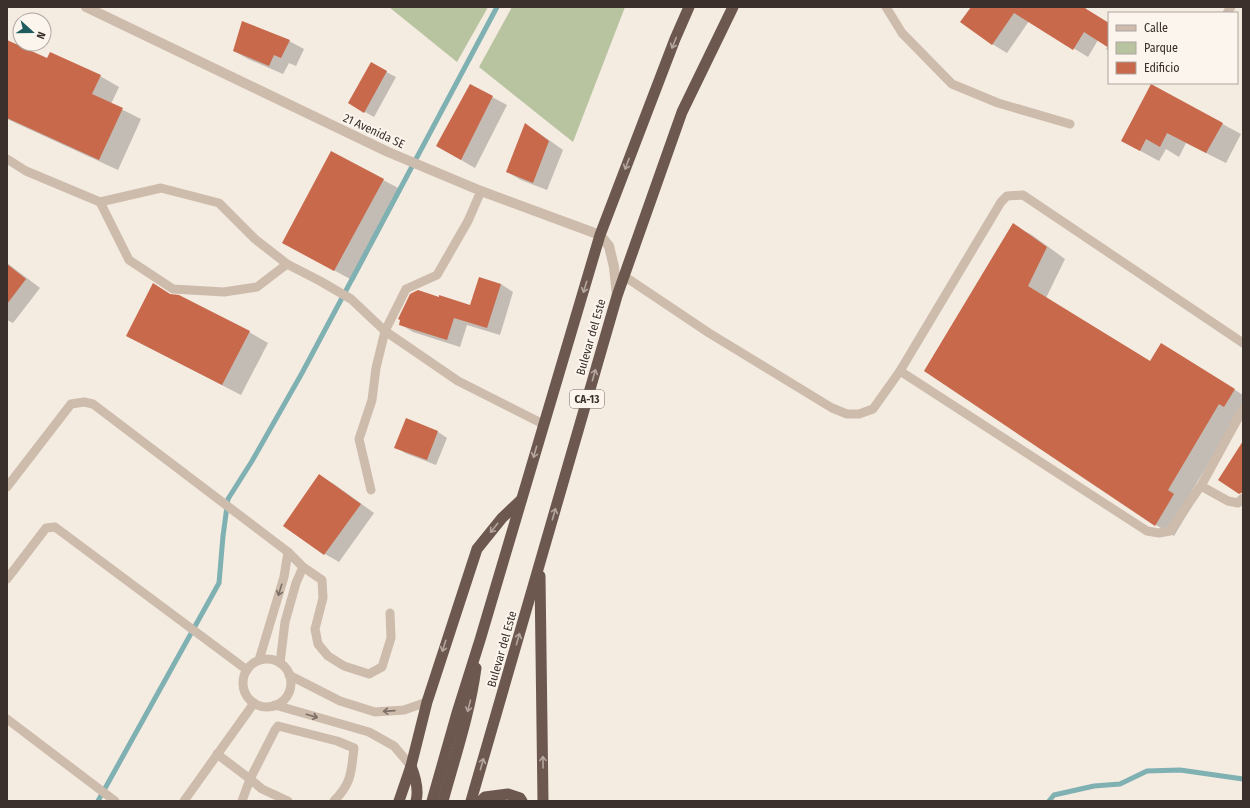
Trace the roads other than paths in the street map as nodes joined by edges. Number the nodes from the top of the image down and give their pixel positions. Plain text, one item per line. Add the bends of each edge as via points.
1 (86, 7) edge
2 (689, 7) edge
3 (733, 7) edge
4 (886, 7) edge
5 (1070, 124) dead end
6 (7, 159) edge
7 (481, 191) junction
8 (100, 202) junction
9 (600, 236) junction
10 (287, 264) junction
11 (624, 276) junction
12 (617, 296) junction
13 (385, 331) junction
14 (1243, 343) edge
15 (900, 371) junction
16 (1243, 409) edge
17 (544, 424) junction
18 (1201, 486) junction
19 (7, 488) edge
20 (370, 490) dead end
21 (1243, 498) edge
22 (521, 499) junction
23 (288, 552) junction
24 (540, 563) junction
25 (303, 567) junction
26 (7, 579) edge
27 (390, 613) dead end
28 (480, 640) junction
29 (259, 660) junction
30 (280, 663) junction
31 (247, 670) junction
32 (289, 675) junction
33 (427, 702) junction
34 (254, 703) junction
35 (275, 705) junction
36 (7, 720) edge
37 (217, 754) junction
38 (411, 766) junction
39 (250, 779) junction
40 (115, 801) edge
41 (184, 801) edge
42 (242, 801) edge
43 (287, 801) edge
44 (334, 801) edge
45 (399, 801) edge
46 (416, 801) edge
47 (432, 801) edge
48 (443, 801) edge
49 (471, 801) edge
50 (481, 801) edge
51 (522, 801) edge
52 (543, 801) edge

1 - 7 street, 21 Avenida SE via 388,152
2 -> 9 highway, Bulevar del Este / CA-13
3 - 11 highway, Bulevar del Este / CA-13 via 682,112
4 - 5 lane via 902,33 952,84 998,103
6 - 8 lane via 26,171
7 - 9 street, 21 Avenida SE
7 - 13 lane via 468,221 437,274 406,289
8 - 10 lane via 161,188 218,203 255,239
8 - 10 lane via 129,260 173,289 224,292 257,287
9 - 12 street via 609,246
9 -> 17 highway, Bulevar del Este / CA-13
10 - 13 lane via 351,299
11 - 12 highway, Bulevar del Este / CA-13
11 - 15 lane via 709,332 832,408 847,414 859,414 873,409
24 -> 12 highway, Bulevar del Este / CA-13
13 - 17 lane via 458,381
13 - 20 lane via 372,400 359,439
14 - 15 lane via 1022,195 1007,196
15 - 18 lane via 1147,531 1159,533 1170,530
16 - 18 lane
17 -> 22 highway, Bulevar del Este / CA-13
18 - 21 lane via 1228,501 1238,502
19 - 23 lane via 71,404 94,404
22 - 28 highway, Bulevar del Este / CA-13
22 -> 33 highway via 477,549
23 - 25 lane
23 -> 29 lane via 284,577
49 -> 24 highway, Bulevar del Este / CA-13
52 -> 24 highway
25 - 27 lane via 322,580 323,598 314,628 318,644 328,656 344,666 369,674 382,667 392,638
25 - 30 lane via 285,622
26 - 31 lane via 46,528 55,527
28 - 47 highway, Bulevar del Este / CA-13
28 -> 48 highway via 474,683
29 - 30 lane via 274,660
29 - 31 lane
30 - 32 lane
31 - 34 lane via 243,684 248,698
33 -> 32 lane via 404,710 375,712 340,701
32 - 35 lane via 291,682 287,696
33 - 38 highway
34 - 35 lane via 268,707
34 - 37 lane
35 -> 38 lane via 369,732 394,746
36 - 40 lane
37 - 39 lane
37 - 41 lane
38 - 45 highway
38 - 46 highway via 415,776
39 - 42 lane
39 - 43 lane via 262,789
39 - 44 lane via 278,726 337,740 354,748 351,775 342,793
50 - 51 highway via 486,797 508,794

